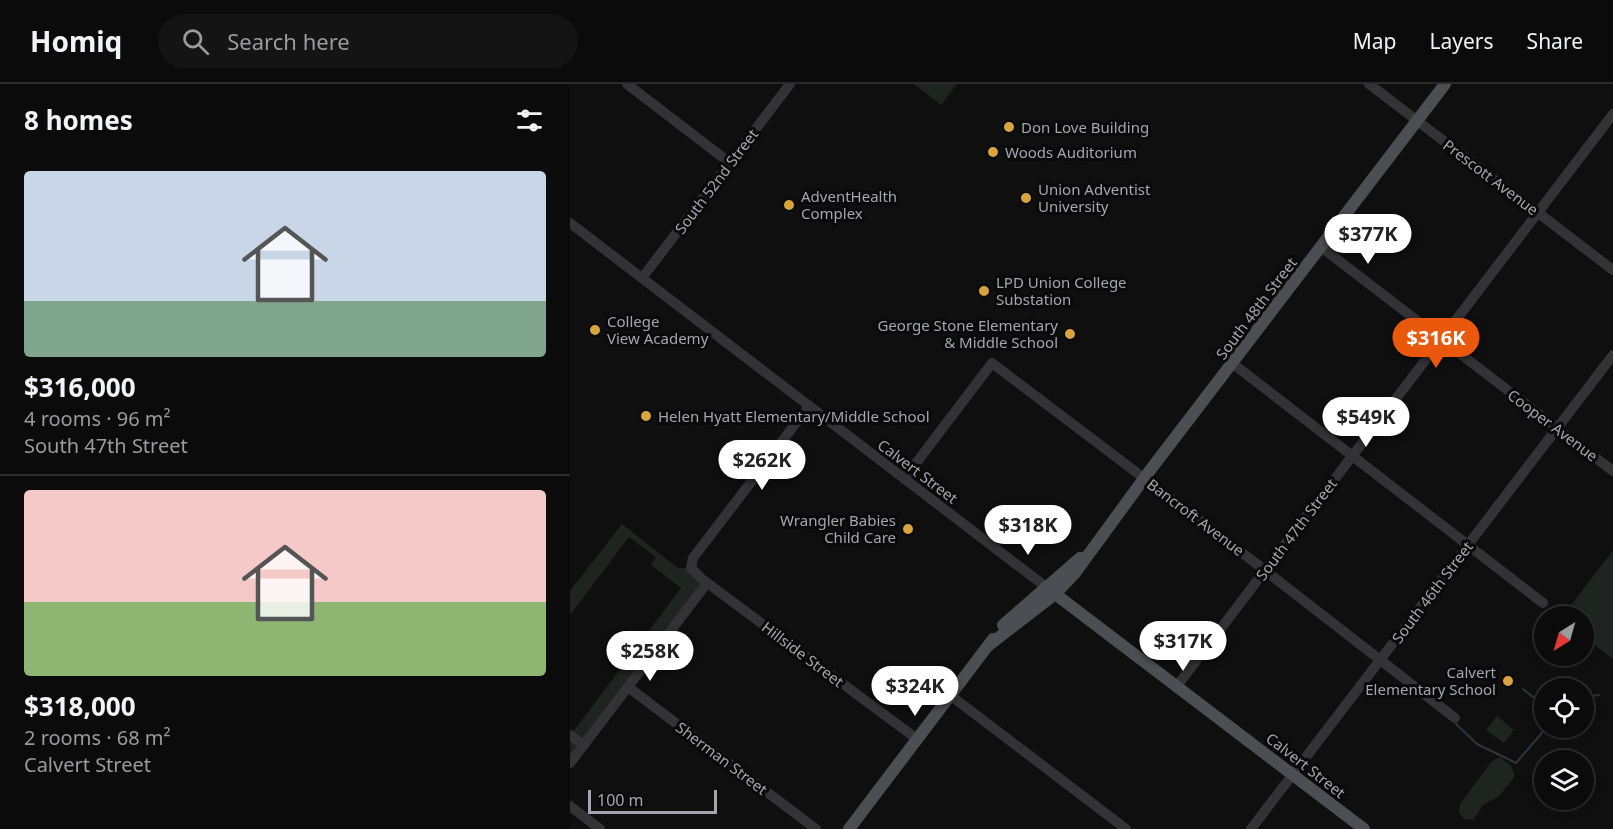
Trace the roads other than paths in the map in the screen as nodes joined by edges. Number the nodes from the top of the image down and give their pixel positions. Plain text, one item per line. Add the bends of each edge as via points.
1 (627, 84) edge
2 (790, 84) edge
3 (1368, 84) edge
4 (1445, 84) edge
5 (1613, 114) edge
6 (1417, 121) junction
7 (730, 163) junction
8 (1538, 213) junction
9 (570, 224) edge
10 (1321, 248) junction
11 (1613, 270) edge
12 (642, 278) junction
13 (1441, 339) junction
14 (1613, 355) edge
15 (1232, 363) junction
16 (809, 406) junction
17 (1557, 428) junction
18 (1353, 455) junction
19 (1613, 471) edge
20 (1144, 478) junction
21 (904, 479) junction
22 (1469, 544) junction
23 (1265, 570) junction
24 (707, 583) junction
25 (1051, 590) junction
26 (1543, 603) dead end
27 (1381, 659) junction
28 (1176, 686) junction
29 (628, 687) junction
30 (950, 695) junction
31 (1455, 718) dead end
32 (570, 735) edge
33 (917, 739) junction
34 (584, 745) junction
35 (570, 763) edge
36 (1293, 774) junction
37 (570, 806) edge
38 (600, 829) edge
39 (816, 829) edge
40 (849, 829) edge
41 (1126, 829) edge
42 (1251, 829) edge
43 (1364, 829) edge

1 - 7 street
2 - 7 street, South 52nd Street
3 - 6 street, Prescott Avenue
4 - 6 main road, South 48th Street
5 - 8 street, South 47th Street
6 - 8 street, Prescott Avenue
6 - 10 main road, South 48th Street
7 - 12 street, South 52nd Street
8 - 11 street, Prescott Avenue
8 - 13 street, South 47th Street
9 - 12 street, Calvert Street
10 - 13 street, Cooper Avenue
10 - 15 main road, South 48th Street
12 - 16 street, Calvert Street
13 - 17 street, Cooper Avenue
13 - 18 street, South 47th Street
14 - 17 street, South 46th Street
15 - 18 street
15 - 20 main road, South 48th Street
16 - 21 street, Calvert Street
16 - 24 street, Hillside Street via 693,558 691,568
17 - 19 street, Cooper Avenue
17 - 22 street, South 46th Street
18 - 22 street
18 - 23 street, South 47th Street
20 - 21 street, Bancroft Avenue via 992,363
20 - 23 street, Bancroft Avenue
20 - 25 main road, South 48th Street via 1090,549
21 - 25 street, Calvert Street
22 - 26 street
22 - 27 street, South 46th Street
23 - 27 street, Bancroft Avenue
23 - 28 street, South 47th Street
24 - 29 street
24 - 33 street, Hillside Street
25 - 28 main road, Calvert Street
25 - 30 main road, South 48th Street via 1011,617
27 - 31 street, Bancroft Avenue
27 - 36 street, South 46th Street
28 - 36 main road, Calvert Street
29 - 34 street
29 - 39 street, Sherman Street
30 - 33 main road, South 48th Street
30 - 41 street
32 - 34 street
33 - 40 main road, South 48th Street
34 - 35 street
36 - 42 street, South 46th Street
36 - 43 main road, Calvert Street
37 - 38 street

